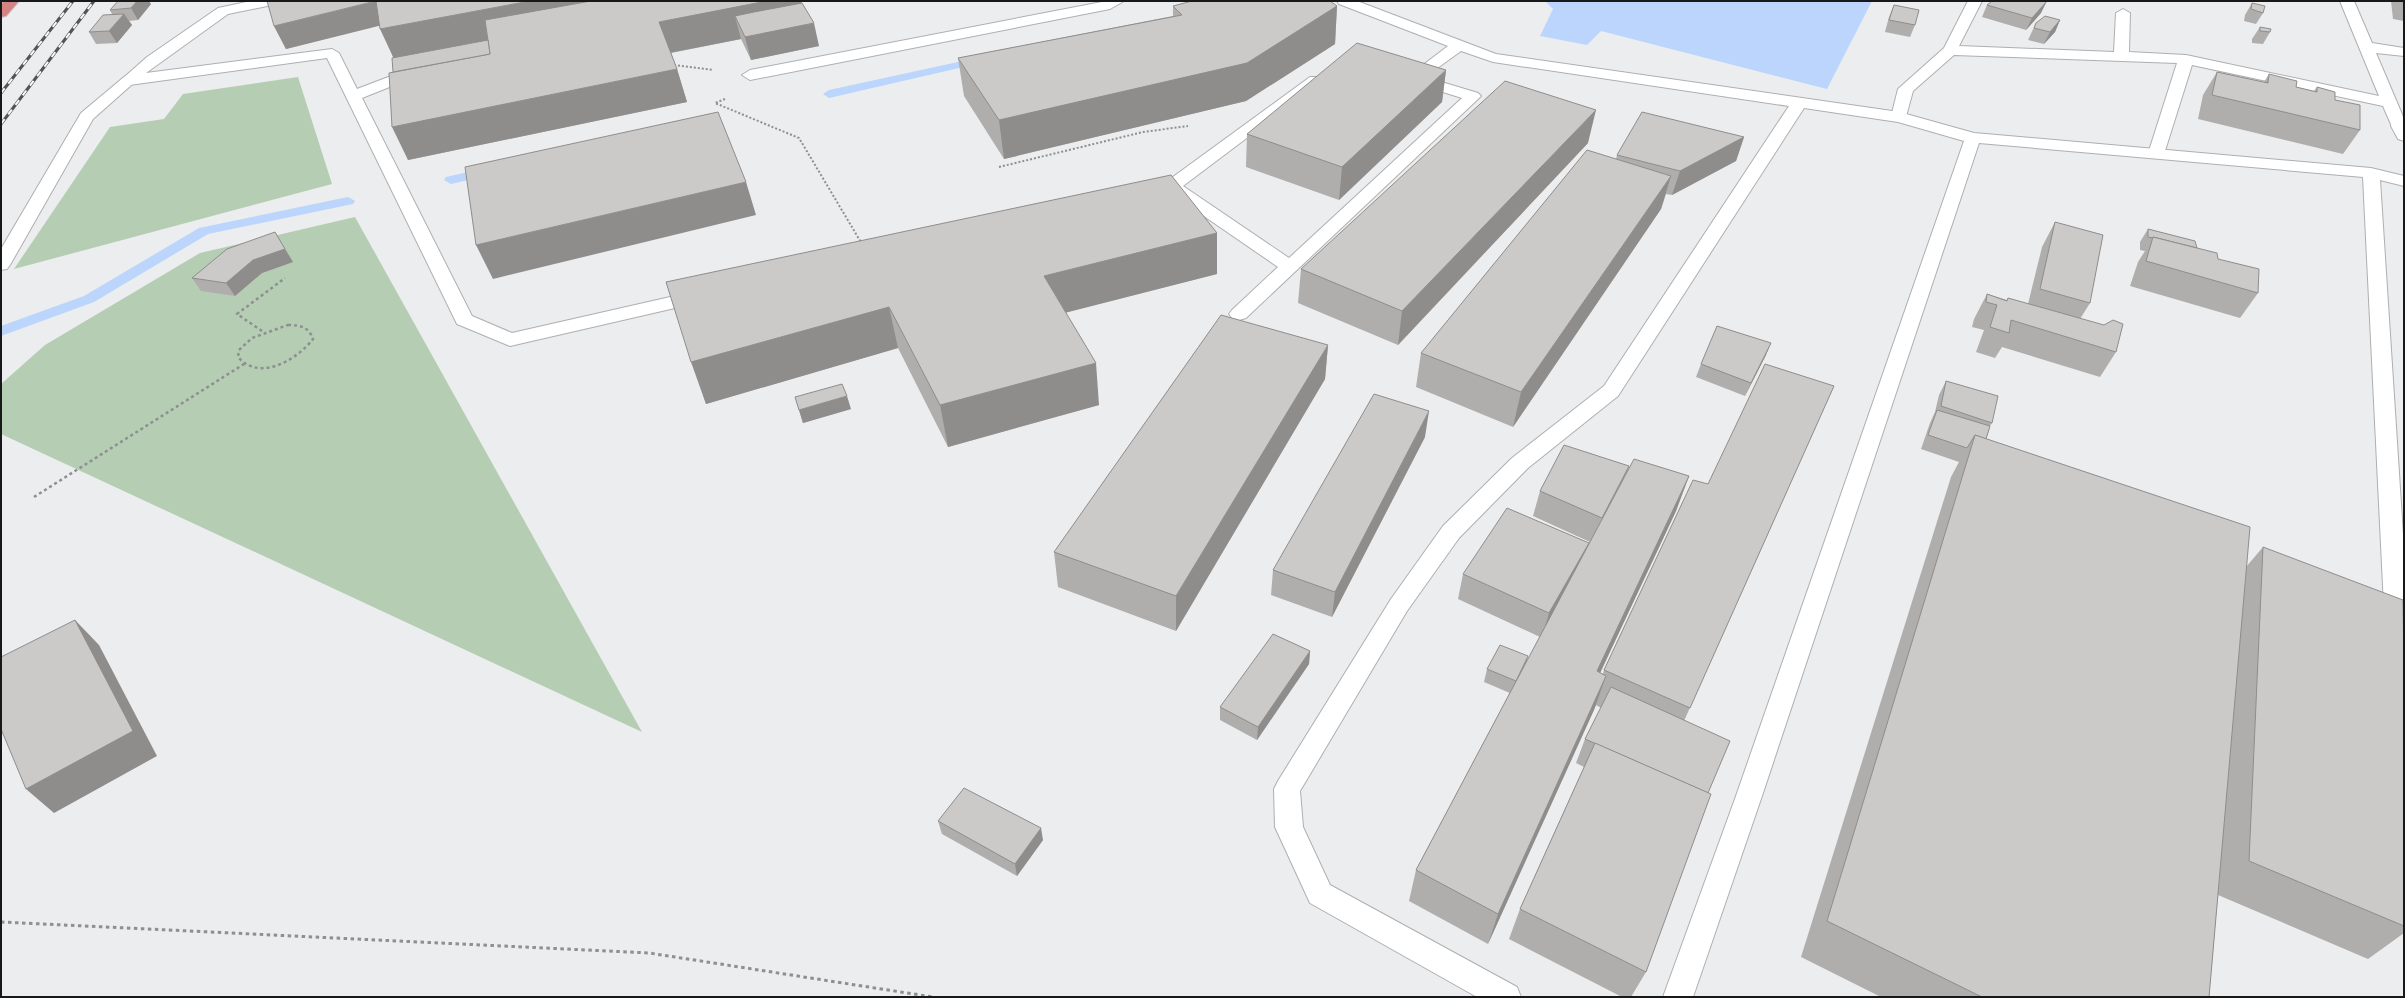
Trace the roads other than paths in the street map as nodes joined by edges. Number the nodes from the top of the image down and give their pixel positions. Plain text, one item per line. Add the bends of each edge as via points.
1 (12, 1) edge
2 (272, 1) edge
3 (1117, 1) edge
4 (1344, 1) edge
5 (1974, 1) edge
6 (2347, 1) edge
7 (1, 13) edge
8 (2123, 13) dead end
9 (1459, 45) junction
10 (2366, 47) junction
11 (1950, 50) junction
12 (2404, 52) edge
13 (2121, 57) junction
14 (2186, 59) junction
15 (427, 67) edge
16 (1326, 72) edge
17 (750, 75) road end
18 (129, 80) junction
19 (353, 96) junction
20 (1800, 103) junction
21 (2390, 103) junction
22 (1899, 117) junction
23 (2402, 131) edge
24 (1973, 138) junction
25 (2156, 154) junction
26 (2371, 173) junction
27 (2404, 181) edge
28 (1172, 186) junction
29 (1134, 194) edge
30 (1, 265) edge
31 (1290, 267) junction
32 (717, 292) edge
33 (1239, 314) dead end
34 (2398, 553) edge
35 (2398, 646) edge
36 (1506, 997) edge
37 (1678, 997) edge

1 - 7 highway
2 - 18 street via 223,11 152,60
3 - 17 street via 1110,5
4 - 9 street
5 - 11 street
6 - 10 street
8 - 13 street
9 - 20 street via 1493,58
9 - 31 street via 1406,76 1473,96
10 - 12 street
10 - 21 street
11 - 13 street
11 - 22 street via 1906,89
13 - 14 street
14 - 21 street
14 - 25 street
15 - 19 street
16 - 28 street
18 - 19 street via 332,53
18 - 30 street via 87,116
19 - 32 street via 464,320 510,340
20 - 22 street
20 - 36 street via 1611,391 1520,463 1451,532 1399,605 1287,789 1289,827 1320,894
21 - 23 street
22 - 24 street
24 - 25 street
24 - 37 street via 1752,788
25 - 26 street
26 - 27 street
26 - 34 street
28 - 29 street
28 - 31 street
31 - 33 street
34 - 35 street

